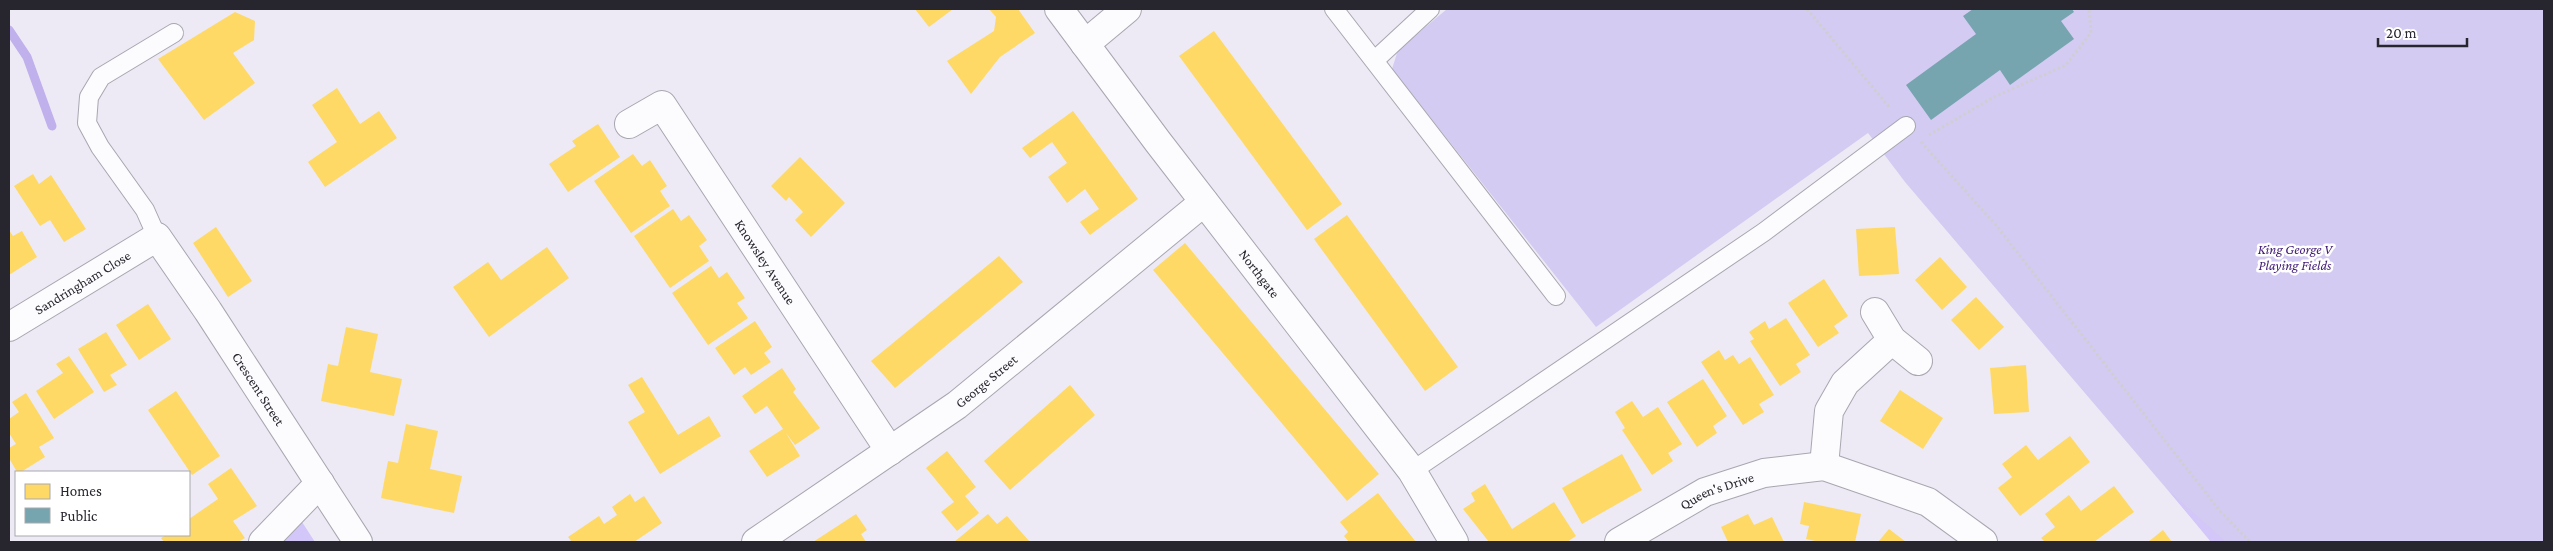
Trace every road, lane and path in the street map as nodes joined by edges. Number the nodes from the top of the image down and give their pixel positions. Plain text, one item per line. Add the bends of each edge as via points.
1 (1059, 9) edge
2 (1127, 9) edge
3 (1334, 9) edge
4 (1430, 9) edge
5 (1807, 9) edge
6 (2088, 9) edge
7 (174, 34) dead end
8 (1085, 44) junction
9 (1375, 60) junction
10 (629, 124) dead end
11 (1906, 126) junction
12 (1920, 141) junction
13 (1204, 202) junction
14 (156, 237) junction
15 (1556, 296) dead end
16 (1876, 312) dead end
17 (9, 328) edge
18 (1892, 340) junction
19 (1918, 360) dead end
20 (890, 451) junction
21 (1824, 466) junction
22 (1412, 472) junction
23 (320, 483) junction
24 (263, 542) edge
25 (358, 542) edge
26 (756, 542) edge
27 (1454, 542) edge
28 (1619, 542) edge
29 (1982, 542) edge
30 (2250, 542) edge

1 - 8 street, Northgate
2 - 8 street
3 - 9 lane
4 - 9 lane
5 - 11 path
6 - 12 path via 2091,34 2066,65 1994,97
7 - 14 lane via 101,77 88,97 87,123 145,210
8 - 13 street, Northgate
9 - 15 lane
10 - 20 street, Knowsley Avenue via 662,105
11 - 12 path
11 - 22 lane via 1764,232
12 - 30 path via 1995,224 2220,511
13 - 20 street, George Street via 957,405
13 - 22 street, Northgate
14 - 17 street, Sandringham Close
14 - 23 street, Crescent Street
16 - 18 street
18 - 19 street
18 - 21 street via 1845,383 1829,411
20 - 26 street, George Street
21 - 28 street, Queen's Drive via 1764,472 1705,492
21 - 29 street, Queen's Drive via 1928,502
22 - 27 street, Northgate
23 - 24 street
23 - 25 street, Crescent Street

